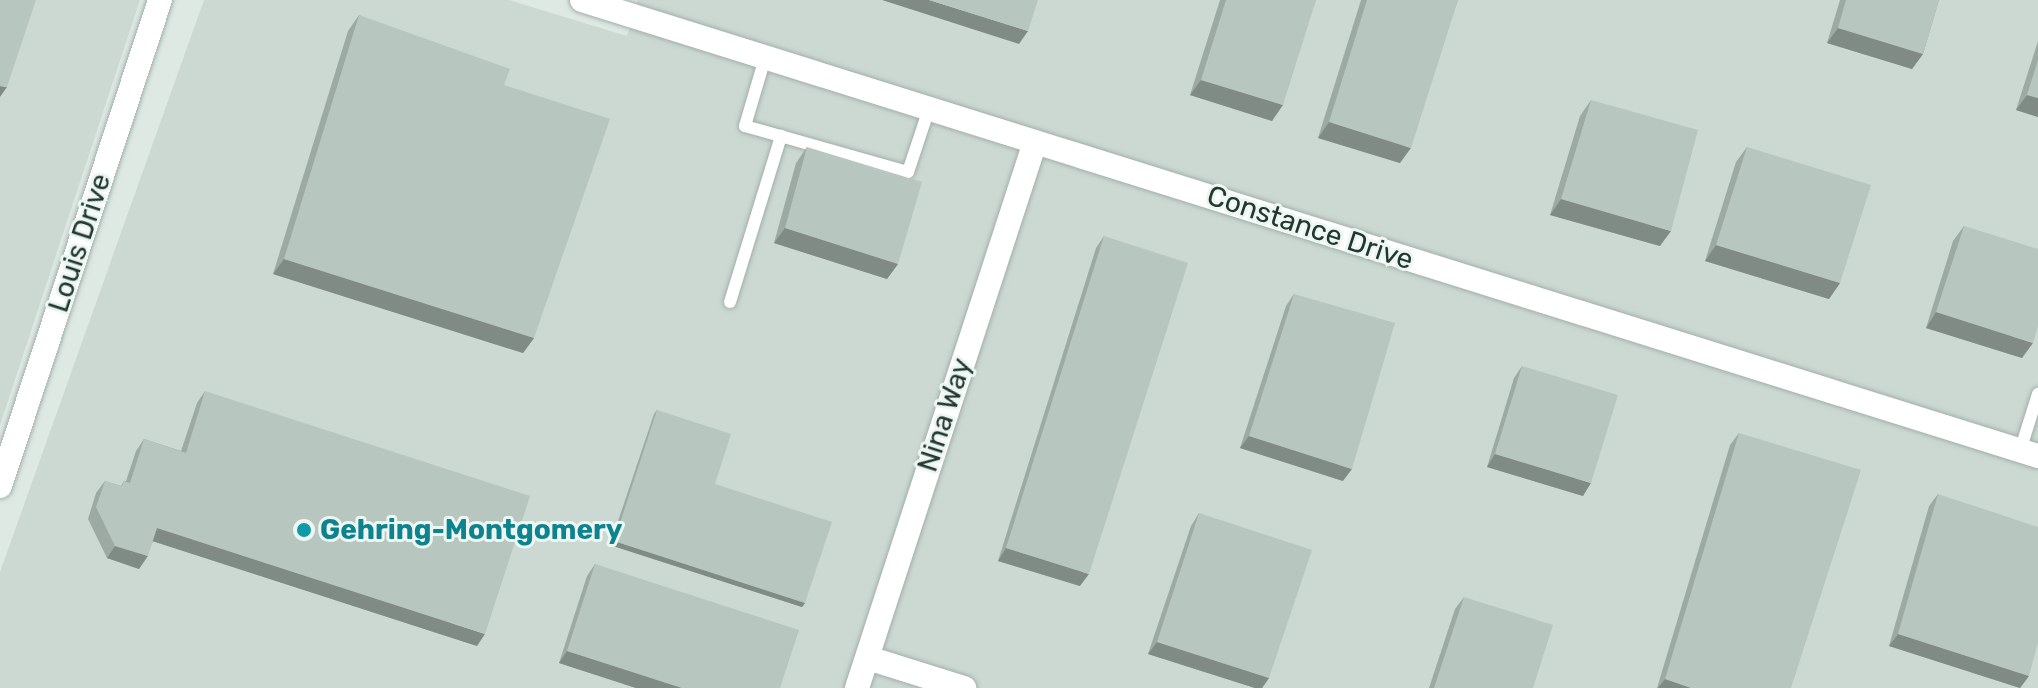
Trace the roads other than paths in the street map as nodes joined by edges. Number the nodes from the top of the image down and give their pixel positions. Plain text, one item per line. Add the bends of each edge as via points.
1 (160, 0) edge
2 (582, 0) edge
3 (765, 58) junction
4 (929, 109) junction
5 (781, 136) junction
6 (1035, 142) junction
7 (730, 302) dead end
8 (2038, 394) edge
9 (2029, 453) edge
10 (0, 486) edge
11 (868, 658) junction
12 (857, 688) edge
13 (964, 688) edge

1 - 10 street, Louis Drive
2 - 3 street, Constance Drive
3 - 4 street, Constance Drive
3 - 5 lane via 745,126
4 - 5 lane via 908,172
4 - 6 street, Constance Drive
5 - 7 lane
6 - 9 street, Constance Drive
6 - 11 street, Nina Way
8 - 9 lane
11 - 12 street, Nina Way
11 - 13 street

